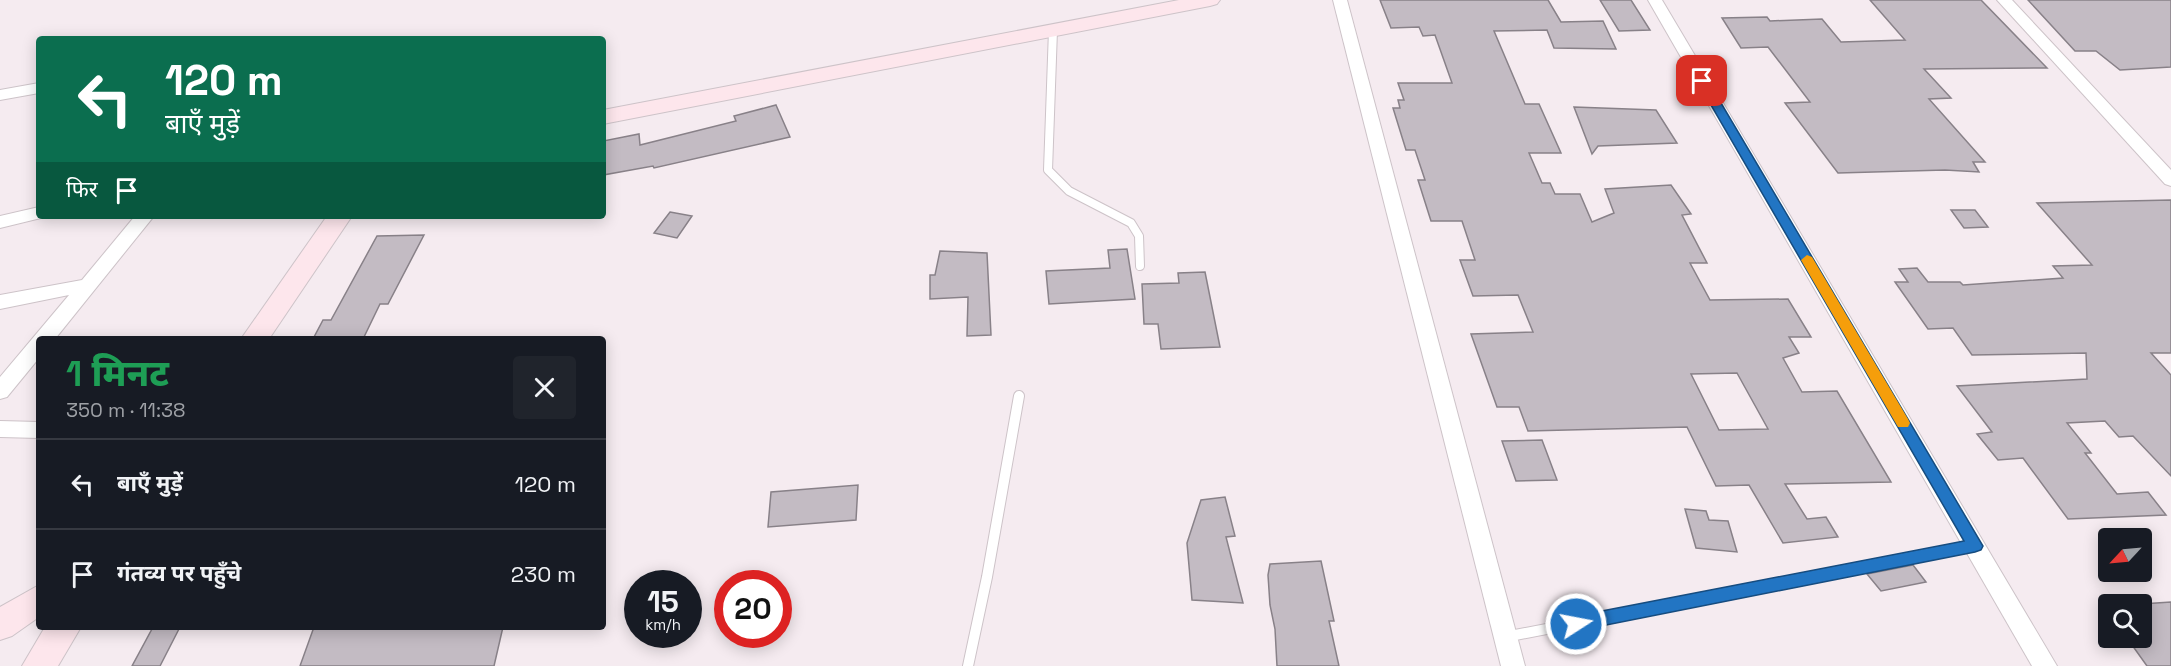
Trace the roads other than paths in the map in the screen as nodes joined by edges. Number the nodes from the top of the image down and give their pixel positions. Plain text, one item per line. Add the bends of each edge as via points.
1 (1210, 0) edge
2 (1340, 0) edge
3 (1655, 0) edge
4 (2004, 0) edge
5 (1053, 30) junction
6 (36, 89) edge
7 (0, 95) edge
8 (606, 116) edge
9 (2171, 180) edge
10 (36, 214) edge
11 (143, 219) edge
12 (338, 219) edge
13 (0, 222) edge
14 (1140, 266) dead end
15 (89, 285) junction
16 (0, 302) edge
17 (46, 336) edge
18 (257, 336) edge
19 (36, 349) edge
20 (0, 391) edge
21 (1019, 396) dead end
22 (0, 429) edge
23 (36, 430) edge
24 (1975, 546) junction
25 (36, 601) edge
26 (0, 625) edge
27 (62, 630) edge
28 (1505, 637) junction
29 (39, 666) edge
30 (968, 666) edge
31 (1513, 666) edge
32 (2045, 666) edge

1 - 5 street
2 - 28 street
3 - 24 street
4 - 9 street
5 - 8 street
5 - 14 lane via 1048,170 1067,192 1128,221 1139,234
6 - 7 street
10 - 13 street
11 - 15 street
12 - 18 street
15 - 16 street
15 - 17 street
19 - 20 street
21 - 30 lane
22 - 23 street
24 - 28 lane
24 - 32 street
25 - 26 street
27 - 29 street
28 - 31 street

